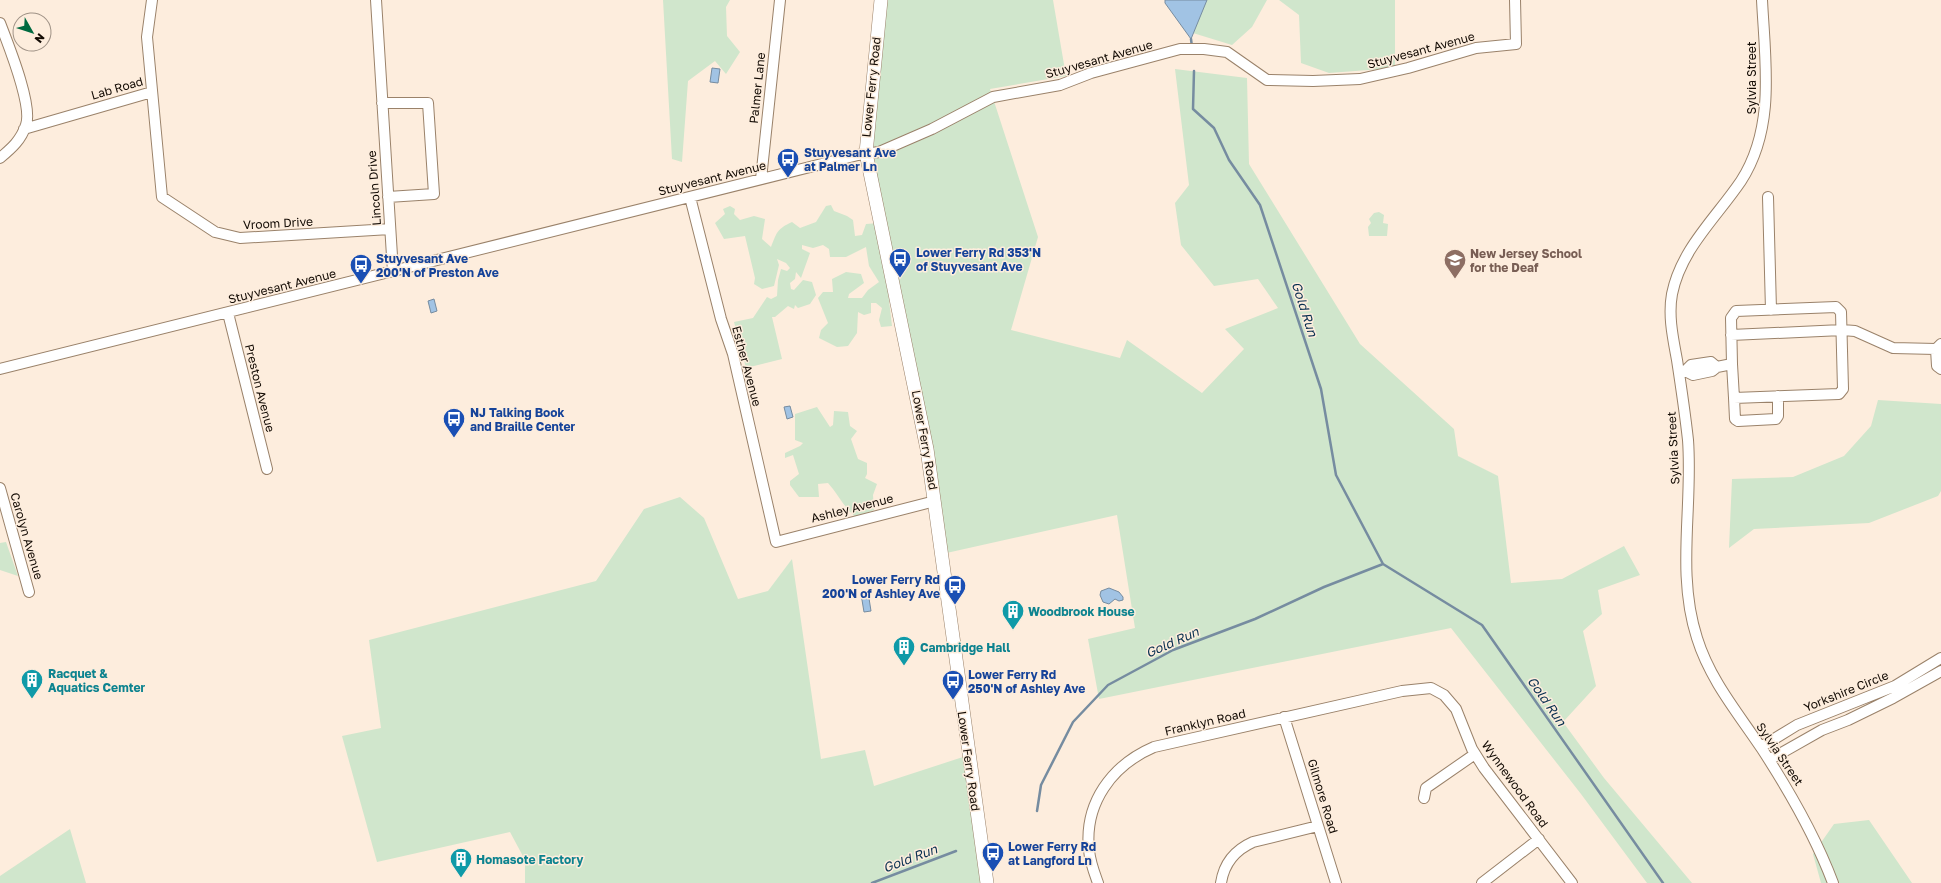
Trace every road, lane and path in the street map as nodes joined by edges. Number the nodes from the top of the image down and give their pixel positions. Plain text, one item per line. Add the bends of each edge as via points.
1 (152, 0) edge
2 (376, 0) edge
3 (780, 0) edge
4 (881, 0) edge
5 (1515, 0) edge
6 (1762, 0) edge
7 (0, 23) edge
8 (152, 92) junction
9 (382, 103) junction
10 (24, 129) junction
11 (866, 153) junction
12 (0, 158) edge
13 (760, 180) junction
14 (388, 197) junction
15 (690, 197) junction
16 (1768, 197) dead end
17 (390, 229) junction
18 (393, 272) junction
19 (1771, 310) junction
20 (228, 313) junction
21 (1842, 330) junction
22 (1731, 334) junction
23 (1938, 347) edge
24 (1732, 364) junction
25 (0, 369) edge
26 (1941, 369) edge
27 (1682, 372) junction
28 (1778, 396) junction
29 (1734, 398) junction
30 (267, 469) dead end
31 (0, 488) edge
32 (935, 500) junction
33 (776, 542) joint
34 (30, 592) dead end
35 (1941, 658) edge
36 (1941, 671) edge
37 (1423, 688) joint
38 (1284, 717) junction
39 (1760, 747) junction
40 (1475, 754) junction
41 (1769, 760) junction
42 (1424, 798) dead end
43 (1318, 826) junction
44 (1538, 839) junction
45 (986, 883) edge
46 (1098, 883) edge
47 (1221, 883) edge
48 (1336, 883) edge
49 (1482, 883) edge
50 (1572, 883) edge
51 (1833, 883) edge

1 - 8 street, Lab Road via 147,37
2 - 9 street, Lincoln Drive
3 - 13 street, Palmer Lane
4 - 11 street, Lower Ferry Road
5 - 11 street, Stuyvesant Avenue via 1516,44 1476,48 1360,79 1313,81 1268,80 1227,52 1180,49 1090,73 1060,85 993,97 932,130 879,152
6 - 27 street, Sylvia Street via 1766,93 1762,132 1741,180 1690,250 1675,281 1671,324
7 - 10 street via 27,108 27,124
8 - 10 street, Lab Road
8 - 17 street, Vroom Drive via 162,197 215,232 240,238
9 - 14 street, Lincoln Drive
9 - 14 street via 428,103 429,111 434,194
10 - 12 street via 17,144
11 - 13 street, Stuyvesant Avenue
11 - 32 street, Lower Ferry Road via 919,405
13 - 15 street, Stuyvesant Avenue
14 - 17 street, Lincoln Drive
15 - 18 street, Stuyvesant Avenue
15 - 33 street, Esther Avenue via 732,354
16 - 19 street
17 - 18 street, Lincoln Drive
18 - 20 street, Stuyvesant Avenue
19 - 21 street via 1836,307 1841,312
19 - 22 street via 1736,311 1731,318
20 - 25 street, Stuyvesant Avenue
20 - 30 street, Preston Avenue
21 - 22 street
21 - 23 street via 1855,331 1893,348
21 - 28 street via 1841,392
22 - 24 street
23 - 26 street via 1937,366
24 - 27 street via 1717,367 1711,362 1691,365
24 - 29 street
27 - 39 street, Sylvia Street via 1688,442 1685,568 1692,620 1706,662 1717,684
28 - 29 street
28 - 29 street via 1776,419 1738,421 1735,419
31 - 34 street, Carolyn Avenue
32 - 33 street, Ashley Avenue
32 - 45 street, Lower Ferry Road
35 - 39 street, Yorkshire Circle via 1895,686 1797,725
36 - 41 street, Yorkshire Circle via 1893,698 1822,730
37 - 38 street, Franklyn Road
37 - 40 street, Wynnewood Road via 1431,688 1444,695 1456,709
38 - 43 street, Gilmore Road
38 - 46 street, Franklyn Road via 1154,747 1127,762 1107,782 1093,809 1088,835 1089,850
39 - 41 street, Sylvia Street
40 - 42 street via 1426,788
40 - 44 street, Wynnewood Road
41 - 51 street, Sylvia Street via 1797,803
43 - 47 street via 1245,846 1230,858
43 - 48 street, Gilmore Road
44 - 49 street
44 - 50 street, Wynnewood Road

